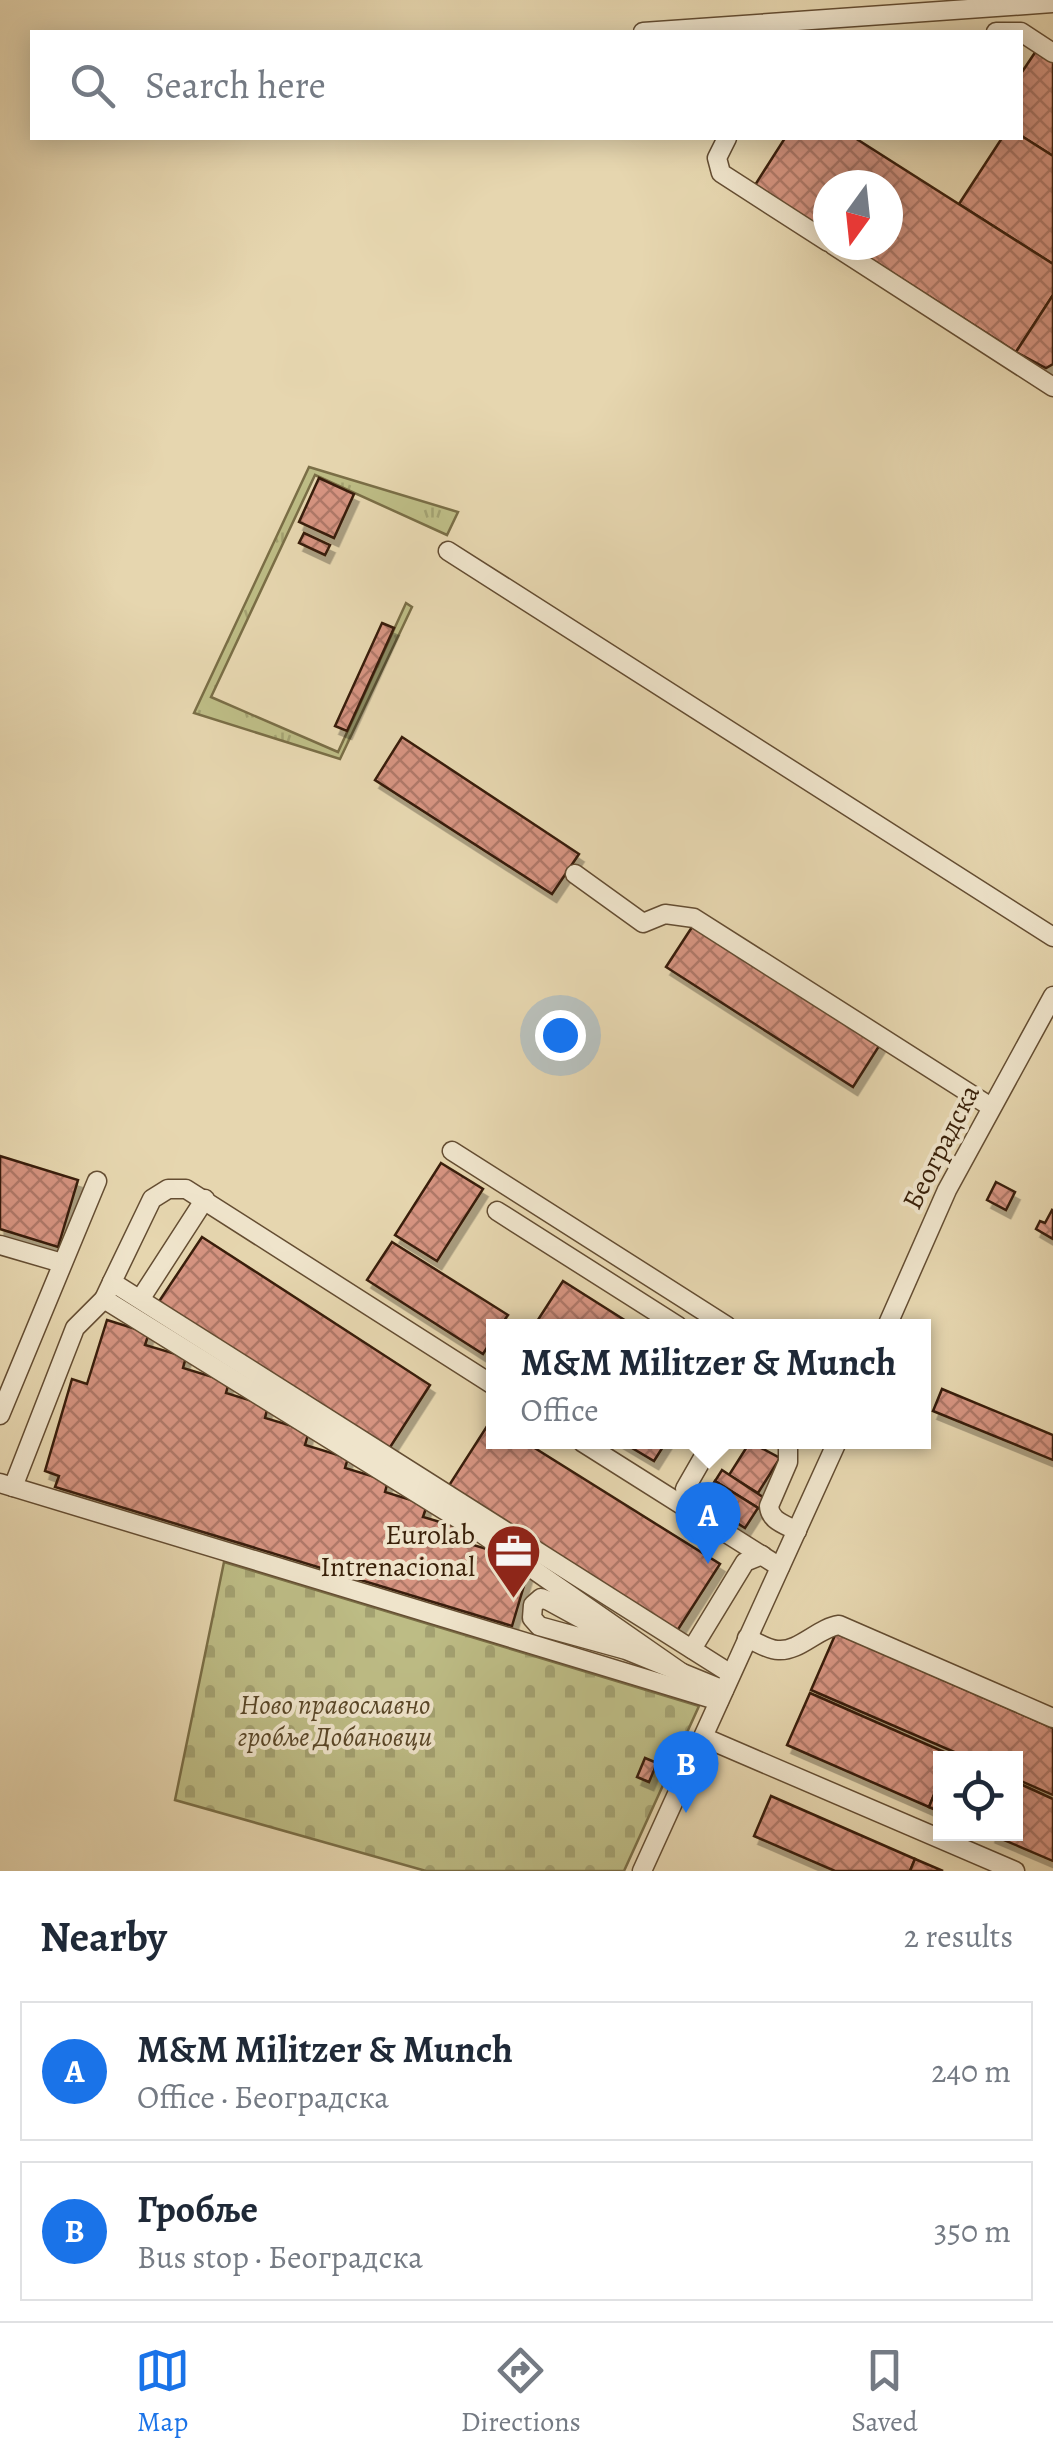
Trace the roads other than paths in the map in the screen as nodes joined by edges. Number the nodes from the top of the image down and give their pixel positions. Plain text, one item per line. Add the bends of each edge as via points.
1 (1053, 2) edge
2 (670, 30) edge
3 (1023, 33) edge
4 (1053, 53) edge
5 (726, 140) edge
6 (813, 231) edge
7 (858, 260) edge
8 (1052, 383) edge
9 (448, 551) dead end
10 (575, 874) dead end
11 (1053, 937) edge
12 (1053, 996) edge
13 (991, 1107) junction
14 (452, 1150) dead end
15 (97, 1181) dead end
16 (205, 1199) junction
17 (497, 1211) dead end
18 (0, 1245) edge
19 (62, 1263) junction
20 (108, 1290) junction
21 (141, 1298) junction
22 (40, 1315) junction
23 (667, 1319) edge
24 (716, 1319) edge
25 (890, 1319) edge
26 (74, 1328) junction
27 (9, 1365) edge
28 (486, 1380) edge
29 (0, 1415) edge
30 (593, 1449) edge
31 (708, 1449) edge
32 (788, 1449) edge
33 (834, 1449) edge
34 (7, 1485) edge
35 (685, 1489) dead end
36 (797, 1531) junction
37 (762, 1556) junction
38 (780, 1568) junction
39 (748, 1638) junction
40 (692, 1649) junction
41 (637, 1654) junction
42 (682, 1672) junction
43 (725, 1688) junction
44 (1053, 1718) edge
45 (703, 1737) junction
46 (648, 1869) edge
47 (1015, 1871) edge

1 - 2 street
3 - 4 street
5 - 6 street via 717,158 721,172
7 - 8 street
9 - 11 street
10 - 13 street via 643,924 672,913 694,918
12 - 13 street, Београдска
13 - 25 street, Београдска
14 - 24 street
15 - 19 street
16 - 20 street via 177,1188 158,1193
16 - 21 street
16 - 28 street
17 - 23 street
18 - 19 street
19 - 22 street
20 - 21 street
20 - 26 street
20 - 42 street
21 - 40 street
22 - 26 street
22 - 27 street
26 - 34 street
27 - 29 street
30 - 37 street
31 - 35 street
32 - 36 street via 769,1506 774,1519
33 - 36 street
34 - 43 street
36 - 38 street
37 - 38 street
37 - 40 street via 745,1562
38 - 39 street
39 - 43 street
39 - 44 street via 784,1650 838,1624
40 - 43 street
41 - 41 street via 539,1626 534,1605 549,1601
41 - 42 street
42 - 43 street
43 - 45 street
45 - 46 street
45 - 47 street

